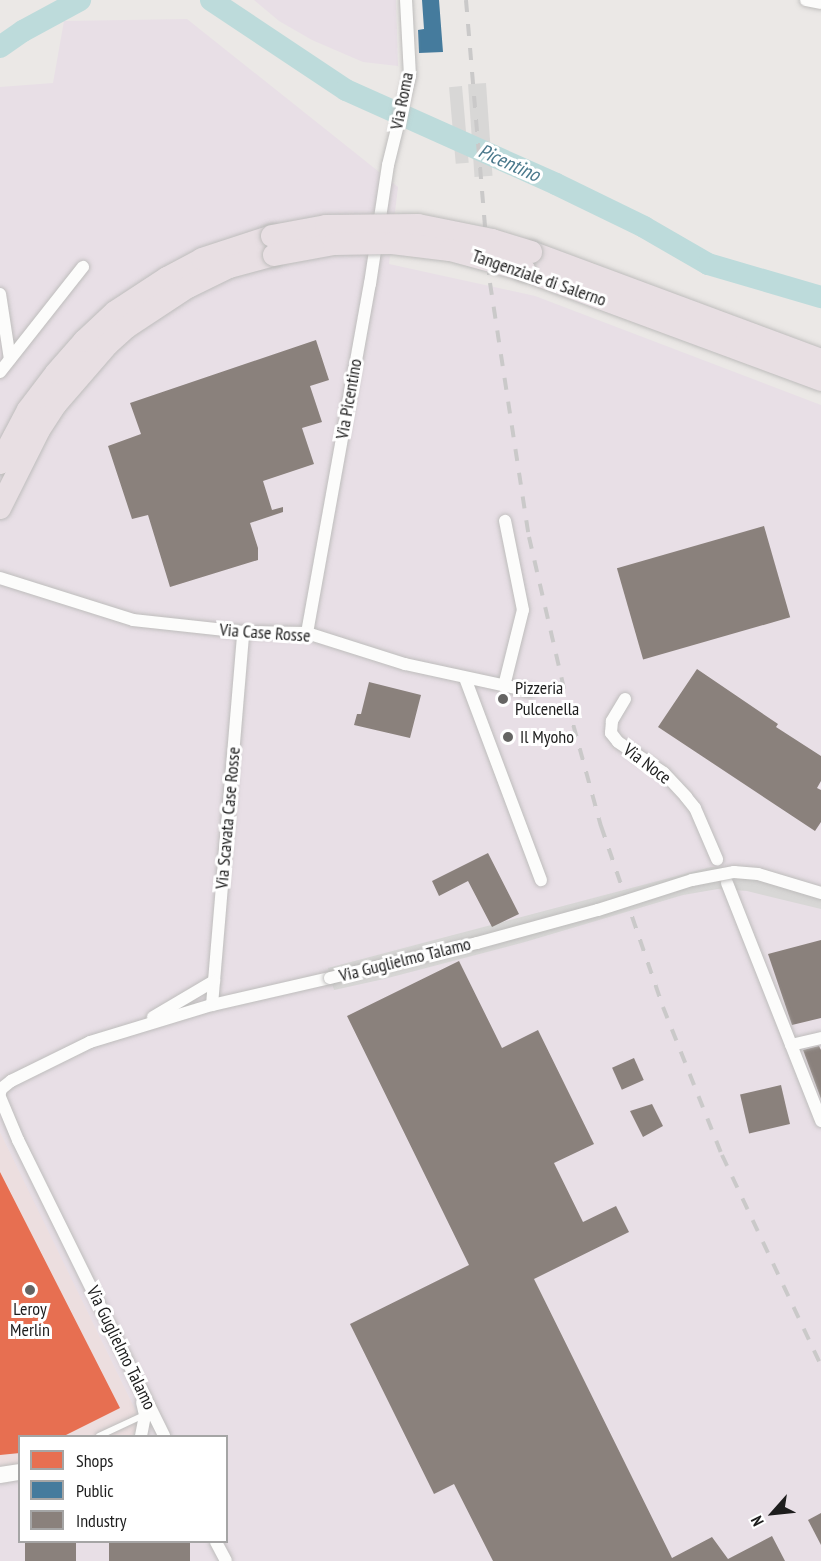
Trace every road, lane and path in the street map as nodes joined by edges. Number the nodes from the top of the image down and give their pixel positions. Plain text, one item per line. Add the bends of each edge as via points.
1 (406, 0) edge
2 (806, 0) edge
3 (821, 3) edge
4 (388, 165) joint
5 (273, 245) junction
6 (528, 261) junction
7 (83, 267) dead end
8 (0, 294) edge
9 (10, 359) junction
10 (821, 360) edge
11 (0, 372) edge
12 (821, 380) edge
13 (0, 463) edge
14 (0, 508) edge
15 (505, 521) dead end
16 (0, 578) edge
17 (243, 632) junction
18 (307, 633) junction
19 (465, 678) junction
20 (504, 686) junction
21 (530, 691) dead end
22 (625, 699) dead end
23 (717, 860) dead end
24 (541, 880) dead end
25 (727, 883) dead end
26 (821, 893) edge
27 (214, 981) junction
28 (212, 1005) junction
29 (136, 1027) junction
30 (821, 1038) edge
31 (791, 1046) junction
32 (0, 1095) edge
33 (821, 1121) edge
34 (148, 1413) junction
35 (103, 1435) edge
36 (142, 1435) edge
37 (163, 1435) edge
38 (18, 1467) edge
39 (0, 1470) edge
40 (18, 1474) edge
41 (0, 1477) edge
42 (217, 1543) edge
43 (226, 1561) edge

1 - 4 street, Via Roma via 410,75
2 - 3 street
4 - 18 street, Via Picentino
5 - 6 highway, Tangenziale di Salerno, bridge via 326,226 418,225 492,240
5 - 13 highway, Tangenziale di Salerno via 202,259 115,312 56,373 28,410
5 - 14 highway, Tangenziale di Salerno via 188,287 108,344 45,422
6 - 10 highway, Tangenziale di Salerno
6 - 12 highway, Tangenziale di Salerno
7 - 9 street
8 - 9 street
9 - 11 street
15 - 20 street via 523,610
16 - 17 street, Via Case Rosse via 133,621
17 - 18 street, Via Case Rosse
17 - 27 street, Via Scavata Case Rosse
18 - 19 street, Via Case Rosse
19 - 20 street, Via Case Rosse
19 - 24 street
20 - 21 street, Via Case Rosse
22 - 23 street, Via Noce via 612,721 611,733 664,773 686,797 695,808
25 - 31 street
26 - 28 street, Via Guglielmo Talamo, bridge via 758,874 734,872 692,880 477,943
27 - 28 street, Via Scavata Case Rosse
27 - 29 street
28 - 29 street, Via Guglielmo Talamo
29 - 32 street, Via Guglielmo Talamo via 90,1041 36,1067 5,1085
30 - 31 street
31 - 33 street
32 - 34 street, Via Guglielmo Talamo via 18,1140 137,1380
34 - 35 lane
34 - 36 street
34 - 37 street, Via Guglielmo Talamo
38 - 39 lane
40 - 41 street
42 - 43 street

